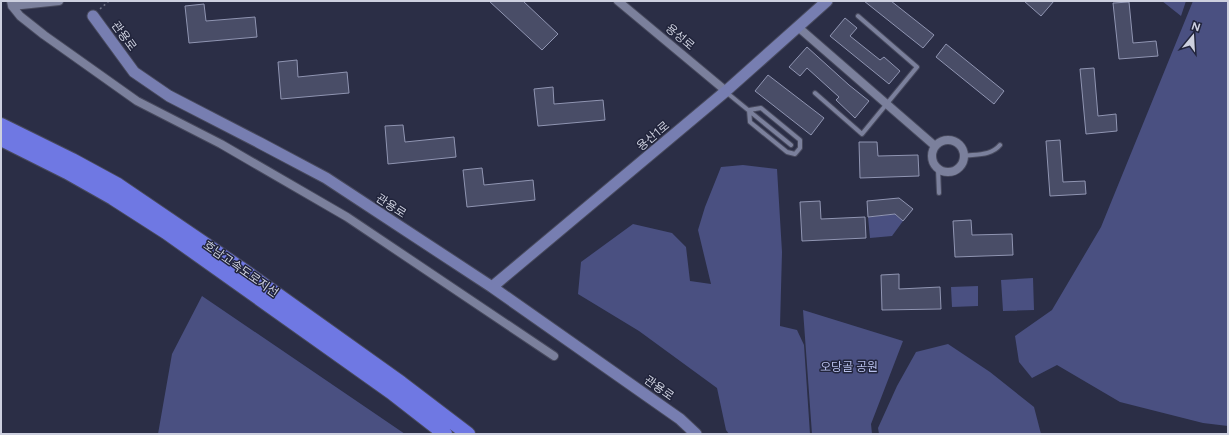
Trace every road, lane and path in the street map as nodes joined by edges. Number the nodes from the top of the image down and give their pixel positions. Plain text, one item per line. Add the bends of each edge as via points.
1 (59, 1) edge
2 (109, 1) edge
3 (618, 1) edge
4 (827, 1) edge
5 (12, 4) edge
6 (93, 16) joint
7 (858, 16) dead end
8 (798, 27) junction
9 (726, 92) junction
10 (815, 93) dead end
11 (887, 104) junction
12 (749, 110) junction
13 (1, 125) edge
14 (1, 139) edge
15 (791, 144) dead end
16 (1000, 145) dead end
17 (935, 146) junction
18 (963, 156) junction
19 (938, 170) junction
20 (939, 193) dead end
21 (492, 288) junction
22 (554, 356) dead end
23 (446, 434) edge
24 (468, 434) edge
25 (696, 434) edge

1 - 5 street
2 - 6 path
3 - 9 street, 용성로
4 - 8 main road, 용산1로
5 - 22 street via 20,16 44,35 137,101 221,144 347,217
6 - 21 main road, 관용로 via 134,72 169,96 326,178
7 - 11 lane via 917,67
8 - 9 main road, 용산1로
8 - 11 street
9 - 12 lane
9 - 21 main road, 용산1로
10 - 11 lane via 862,134
11 - 17 street
12 - 12 lane via 750,122 787,152 795,154 800,148 800,140 761,108
12 - 15 lane
13 - 24 highway, 호남고속도로지선 via 118,185 388,373
14 - 23 highway, 호남고속도로지선 via 67,172 166,232
16 - 18 lane via 991,153
17 - 18 street via 944,141 954,142 962,149
17 - 19 street via 932,161
18 - 19 street via 962,164 954,171
19 - 20 lane
21 - 25 main road, 관용로 via 680,419

